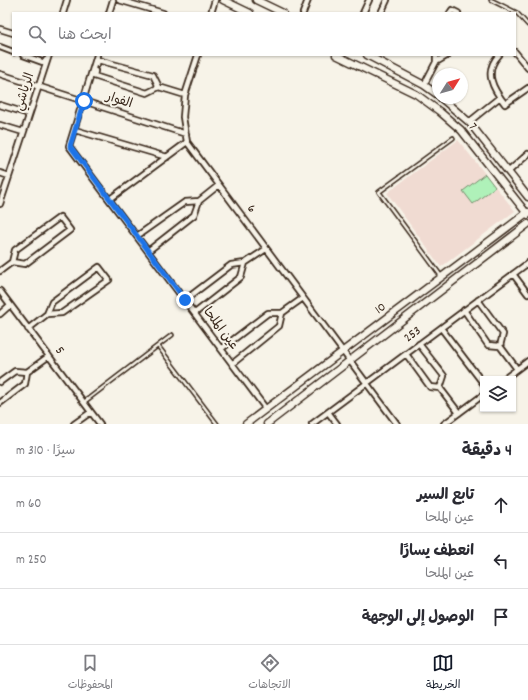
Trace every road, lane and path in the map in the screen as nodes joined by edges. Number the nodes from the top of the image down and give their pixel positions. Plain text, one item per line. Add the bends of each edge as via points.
1 (60, 0) edge
2 (66, 0) edge
3 (114, 0) edge
4 (119, 0) edge
5 (215, 0) edge
6 (224, 0) edge
7 (256, 0) edge
8 (308, 0) edge
9 (369, 0) edge
10 (387, 0) edge
11 (491, 0) edge
12 (62, 12) edge
13 (111, 12) edge
14 (160, 12) edge
15 (211, 12) edge
16 (248, 12) edge
17 (281, 12) edge
18 (302, 12) edge
19 (363, 12) edge
20 (381, 12) edge
21 (515, 12) edge
22 (516, 12) edge
23 (528, 25) edge
24 (0, 29) edge
25 (12, 33) edge
26 (0, 47) edge
27 (12, 52) edge
28 (516, 53) edge
29 (26, 56) edge
30 (48, 56) edge
31 (48, 56) edge
32 (97, 56) edge
33 (198, 56) edge
34 (338, 56) edge
35 (369, 56) edge
36 (436, 56) edge
37 (446, 56) edge
38 (498, 56) edge
39 (436, 62) junction
40 (528, 68) edge
41 (0, 74) edge
42 (424, 85) junction
43 (39, 86) junction
44 (159, 87) junction
45 (528, 88) edge
46 (432, 91) edge
47 (185, 95) junction
48 (500, 97) junction
49 (84, 101) junction
50 (448, 104) edge
51 (0, 105) edge
52 (469, 122) junction
53 (0, 125) edge
54 (75, 130) junction
55 (186, 134) junction
56 (453, 138) dead end
57 (187, 142) junction
58 (528, 154) edge
59 (167, 157) junction
60 (508, 172) junction
61 (0, 173) edge
62 (9, 176) junction
63 (219, 185) junction
64 (528, 197) edge
65 (110, 199) junction
66 (199, 201) junction
67 (0, 204) edge
68 (527, 213) edge
69 (528, 224) edge
70 (138, 236) junction
71 (266, 249) junction
72 (148, 251) junction
73 (12, 262) junction
74 (245, 263) junction
75 (528, 263) edge
76 (0, 271) edge
77 (513, 274) junction
78 (442, 277) junction
79 (0, 291) edge
80 (528, 294) edge
81 (302, 298) junction
82 (185, 300) junction
83 (478, 300) junction
84 (10, 305) junction
85 (464, 310) junction
86 (195, 313) junction
87 (282, 313) junction
88 (0, 314) edge
89 (47, 314) junction
90 (441, 328) junction
91 (28, 329) junction
92 (172, 335) dead end
93 (419, 344) junction
94 (158, 346) junction
95 (500, 346) junction
96 (221, 349) junction
97 (342, 352) junction
98 (406, 354) junction
99 (49, 356) junction
100 (528, 361) edge
101 (350, 362) junction
102 (232, 364) junction
103 (517, 369) junction
104 (27, 372) junction
105 (508, 376) edge
106 (480, 379) edge
107 (0, 382) edge
108 (366, 383) junction
109 (440, 388) junction
110 (480, 397) edge
111 (83, 402) junction
112 (0, 403) edge
113 (266, 409) junction
114 (91, 412) junction
115 (328, 412) junction
116 (459, 413) junction
117 (315, 423) edge
118 (74, 424) edge
119 (100, 424) edge
120 (217, 424) edge
121 (246, 424) edge
122 (267, 424) edge
123 (337, 424) edge
124 (397, 424) edge
125 (444, 424) edge

1 - 2 street
2 - 12 street
3 - 13 street
4 - 14 street
5 - 15 street
6 - 16 street
7 - 17 street
8 - 18 street
9 - 19 street
10 - 20 street
11 - 21 lane
22 - 23 lane
24 - 25 street
26 - 27 street
28 - 40 street
29 - 30 street via 45,62
31 - 43 street, الرياشي
32 - 49 street, عين الملحا
33 - 47 street, 6
34 - 68 street, 7 via 416,94 439,111 461,130
35 - 42 street
36 - 39 street
37 - 39 street
38 - 48 street via 490,73
39 - 42 street
41 - 43 street, الفوار
42 - 46 street
43 - 49 street, الفوار
43 - 62 street, الرياشي
44 - 44 street via 153,75 98,60 94,76 147,93
44 - 47 street
45 - 48 street via 505,104
47 - 55 street, 6 via 183,117
48 - 52 street
49 - 54 street, عين الملحا
49 - 55 street, الفوار
50 - 52 street, 7
51 - 53 street via 29,114 23,132
52 - 60 street, 7
54 - 59 street
54 - 65 street, عين الملحا via 70,146
55 - 57 street, 6
56 - 78 lane via 379,192
57 - 59 street
57 - 63 street, 6
58 - 60 street
59 - 65 street
60 - 64 street, 7
61 - 62 street
62 - 67 street, الرياشي
63 - 66 street
63 - 71 street, 6
65 - 70 street, عين الملحا
66 - 70 street via 185,202
66 - 72 street via 194,215
68 - 78 street, 10
69 - 101 street, 10
70 - 72 street, عين الملحا
71 - 74 street
71 - 81 street, 6
72 - 82 street, عين الملحا
73 - 73 street via 25,264 70,230 60,217 14,250
73 - 76 street
74 - 82 street via 232,265
74 - 86 street via 241,278
75 - 77 street, 253
77 - 80 street
77 - 83 street, 253
78 - 97 street, 10
79 - 84 street, 5
81 - 87 street
81 - 97 street, 6
82 - 86 street, عين الملحا
83 - 85 street, 253
83 - 95 street via 503,334
84 - 88 street
84 - 91 street, 5
85 - 90 street, 253
85 - 95 street via 488,345
86 - 96 street, عين الملحا
87 - 96 street via 268,313
87 - 102 street via 279,326
89 - 89 street via 62,313 109,280 99,267 52,302
89 - 91 street
90 - 93 street, 253
90 - 106 street
91 - 99 street, 5
92 - 94 lane
93 - 98 street, 253
93 - 109 street via 444,376
94 - 111 lane
94 - 120 lane
95 - 103 street
96 - 102 street, عين الملحا
97 - 101 street, 6
97 - 113 street, 10
98 - 108 street, 253
98 - 109 street via 430,387
99 - 104 street
99 - 111 street, 5
100 - 103 street
101 - 108 street, 6
101 - 122 street, 10
102 - 113 street, عين الملحا
103 - 105 street
104 - 107 street via 15,371
104 - 112 street via 25,384
108 - 115 street, 253
108 - 124 street, 6
109 - 116 street
110 - 116 street
111 - 114 street, 5
113 - 121 street, 10
114 - 118 street
114 - 119 street, 5
115 - 117 street, 253
115 - 123 street
116 - 125 street

